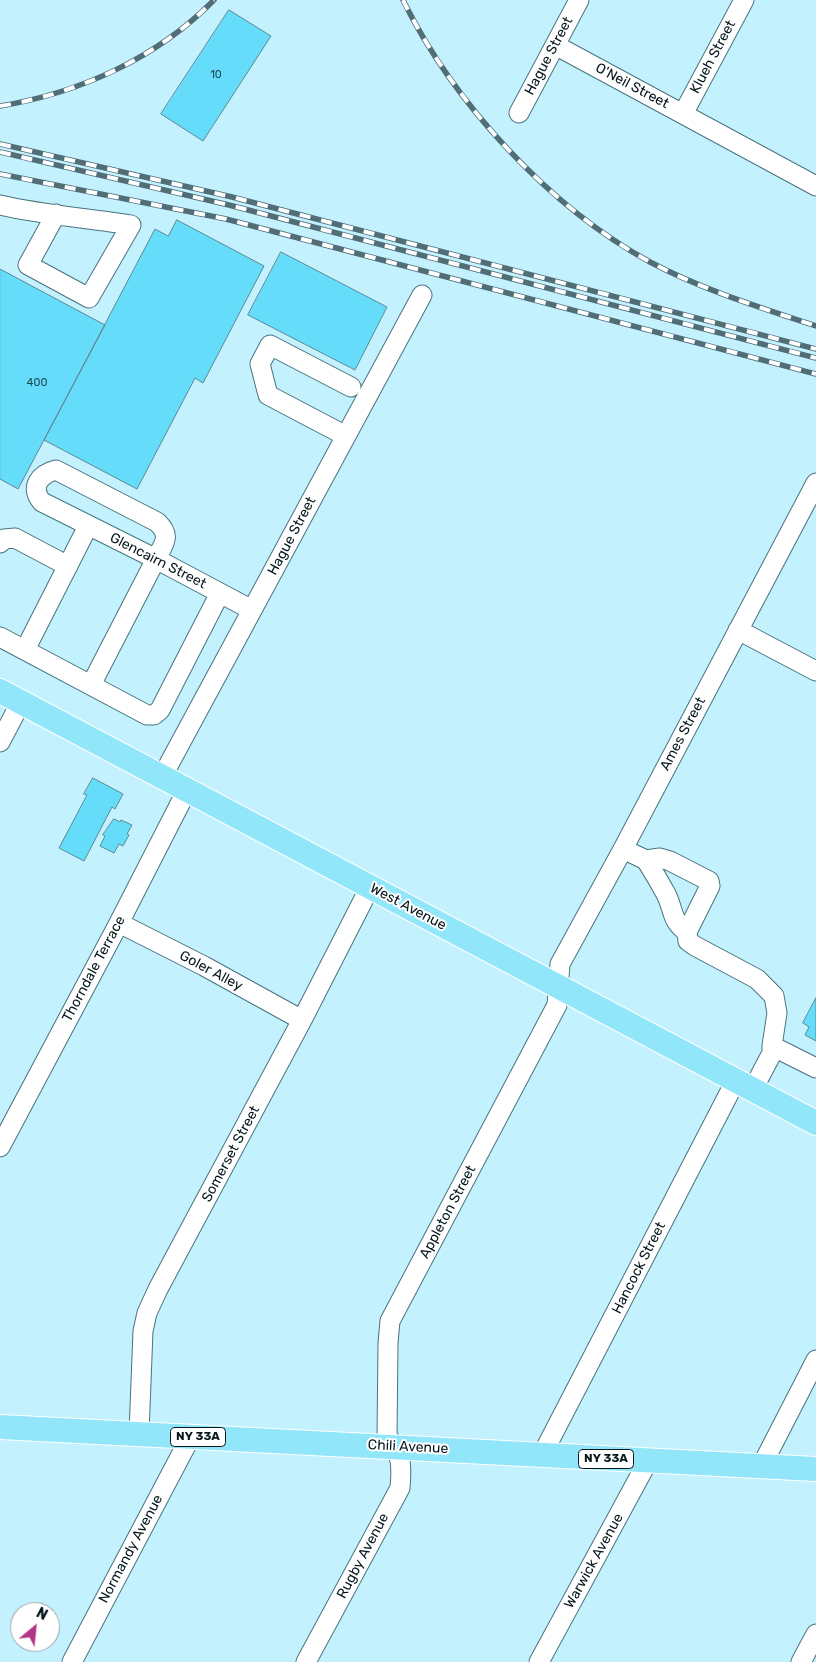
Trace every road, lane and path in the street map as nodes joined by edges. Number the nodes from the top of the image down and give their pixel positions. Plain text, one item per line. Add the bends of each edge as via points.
1 (579, 0) edge
2 (744, 0) edge
3 (555, 45) junction
4 (519, 113) dead end
5 (683, 114) junction
6 (816, 186) edge
7 (0, 205) edge
8 (56, 214) junction
9 (422, 295) dead end
10 (352, 388) dead end
11 (346, 436) junction
12 (816, 483) edge
13 (88, 526) junction
14 (0, 543) edge
15 (156, 559) junction
16 (68, 566) junction
17 (220, 593) junction
18 (252, 610) junction
19 (738, 630) junction
20 (0, 637) edge
21 (25, 650) junction
22 (816, 671) edge
23 (91, 685) junction
24 (0, 692) edge
25 (21, 702) junction
26 (0, 742) edge
27 (162, 777) junction
28 (187, 790) junction
29 (623, 849) junction
30 (646, 860) junction
31 (370, 887) junction
32 (119, 923) junction
33 (687, 932) junction
34 (558, 986) junction
35 (302, 1020) junction
36 (772, 1053) junction
37 (816, 1068) edge
38 (744, 1085) junction
39 (816, 1123) edge
40 (0, 1147) edge
41 (816, 1360) edge
42 (0, 1426) edge
43 (139, 1434) junction
44 (191, 1436) junction
45 (396, 1446) junction
46 (542, 1455) junction
47 (648, 1461) junction
48 (761, 1467) junction
49 (816, 1469) edge
50 (816, 1634) edge
51 (72, 1662) edge
52 (306, 1662) edge
53 (539, 1662) edge
54 (801, 1662) edge

1 - 3 street, Hague Street
2 - 5 street, Klueh Street
3 - 4 street, Hague Street
3 - 5 street, O'Neil Street
5 - 6 street, O'Neil Street
7 - 8 street
8 - 8 street via 131,225 90,298 28,265
9 - 11 street, Hague Street
10 - 11 street via 270,345 260,364 268,395
11 - 18 street, Hague Street
12 - 19 street, Ames Street
13 - 15 street, Glencairn Street
13 - 15 street, Glencairn Street via 42,502 36,495 36,487 42,477 56,470 158,522 165,528 166,538
13 - 16 street
14 - 16 street via 4,539 15,538
15 - 17 street, Glencairn Street
15 - 23 street
16 - 21 street
17 - 18 street, Glencairn Street
17 - 23 street via 160,710 147,715
18 - 27 street, Hague Street
19 - 22 street
19 - 29 street, Ames Street
20 - 21 street
21 - 23 street
24 - 25 main road, West Avenue
25 - 26 street
25 - 27 main road, West Avenue
27 - 28 main road, West Avenue
28 - 31 main road, West Avenue
28 - 32 street, Thorndale Terrace
29 - 30 street
29 - 34 street, Ames Street via 560,964
30 - 33 street via 667,897 678,926
30 - 33 street via 660,858 670,861 710,882
31 - 34 main road, West Avenue
31 - 35 street, Somerset Street
32 - 35 street, Goler Alley
32 - 40 street, Thorndale Terrace
33 - 36 street via 688,942 758,979 774,996 776,1013
34 - 38 main road, West Avenue
34 - 45 street, Appleton Street via 557,1005 390,1321 388,1436
35 - 43 street, Somerset Street via 158,1288 148,1313 143,1331
36 - 37 street via 780,1050
36 - 38 street, Hancock Street
38 - 39 main road, West Avenue
38 - 46 street, Hancock Street
41 - 48 street
42 - 43 main road, Chili Avenue / NY 33A
43 - 44 main road, Chili Avenue / NY 33A
44 - 45 main road, Chili Avenue / NY 33A
44 - 51 street, Normandy Avenue
45 - 46 main road, Chili Avenue / NY 33A
45 - 52 street, Rugby Avenue via 402,1468 400,1488
46 - 47 main road, Chili Avenue / NY 33A
47 - 48 main road, Chili Avenue / NY 33A
47 - 53 street, Warwick Avenue
48 - 49 main road, Chili Avenue / NY 33A
50 - 54 street

